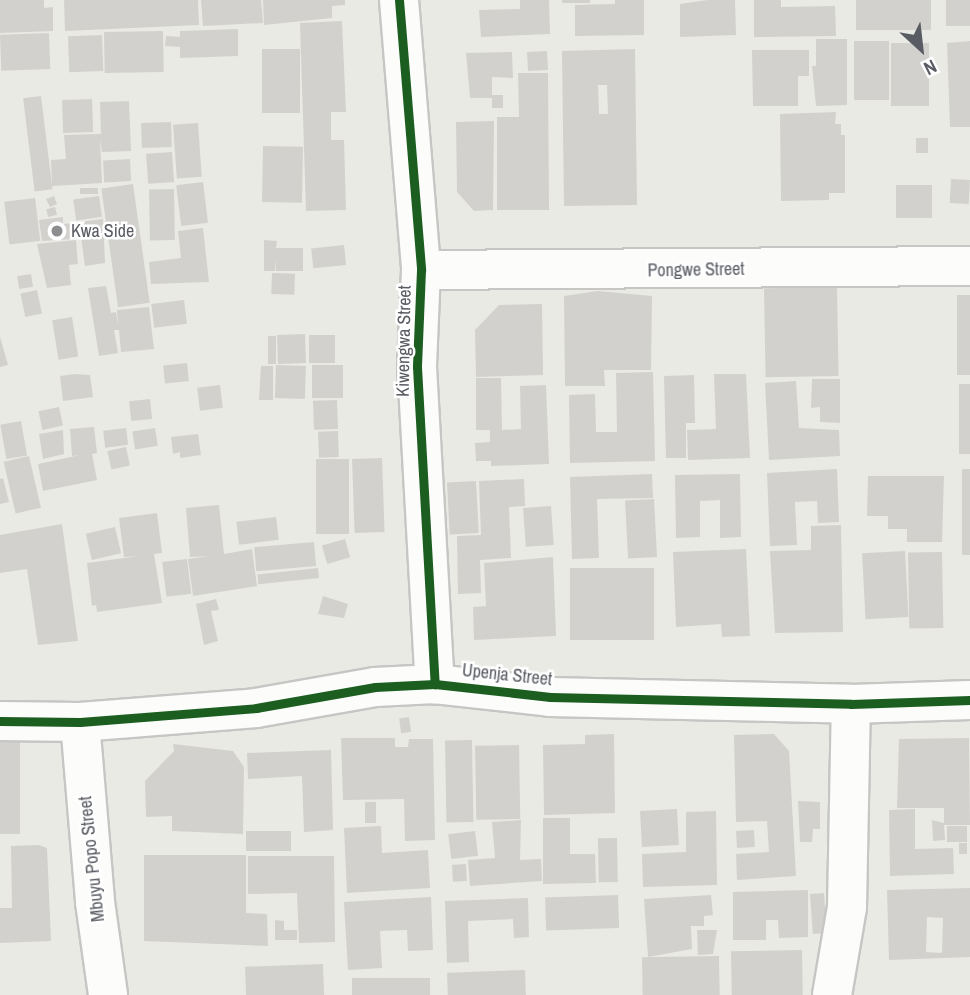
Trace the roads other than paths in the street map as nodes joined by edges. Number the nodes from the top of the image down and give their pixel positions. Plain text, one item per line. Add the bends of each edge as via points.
1 (399, 0) edge
2 (970, 266) edge
3 (421, 270) junction
4 (435, 684) junction
5 (970, 700) edge
6 (851, 704) junction
7 (0, 721) edge
8 (80, 722) junction
9 (108, 995) edge
10 (832, 995) edge

1 - 3 street, Kiwengwa Street
2 - 3 street, Pongwe Street
3 - 4 street, Kiwengwa Street via 417,367
4 - 6 street, Upenja Street via 550,697
4 - 8 street, Upenja Street via 375,687 256,708
5 - 6 street, Upenja Street
6 - 10 street via 848,907
7 - 8 street, Upenja Street
8 - 9 street, Mbuyu Popo Street via 94,902

